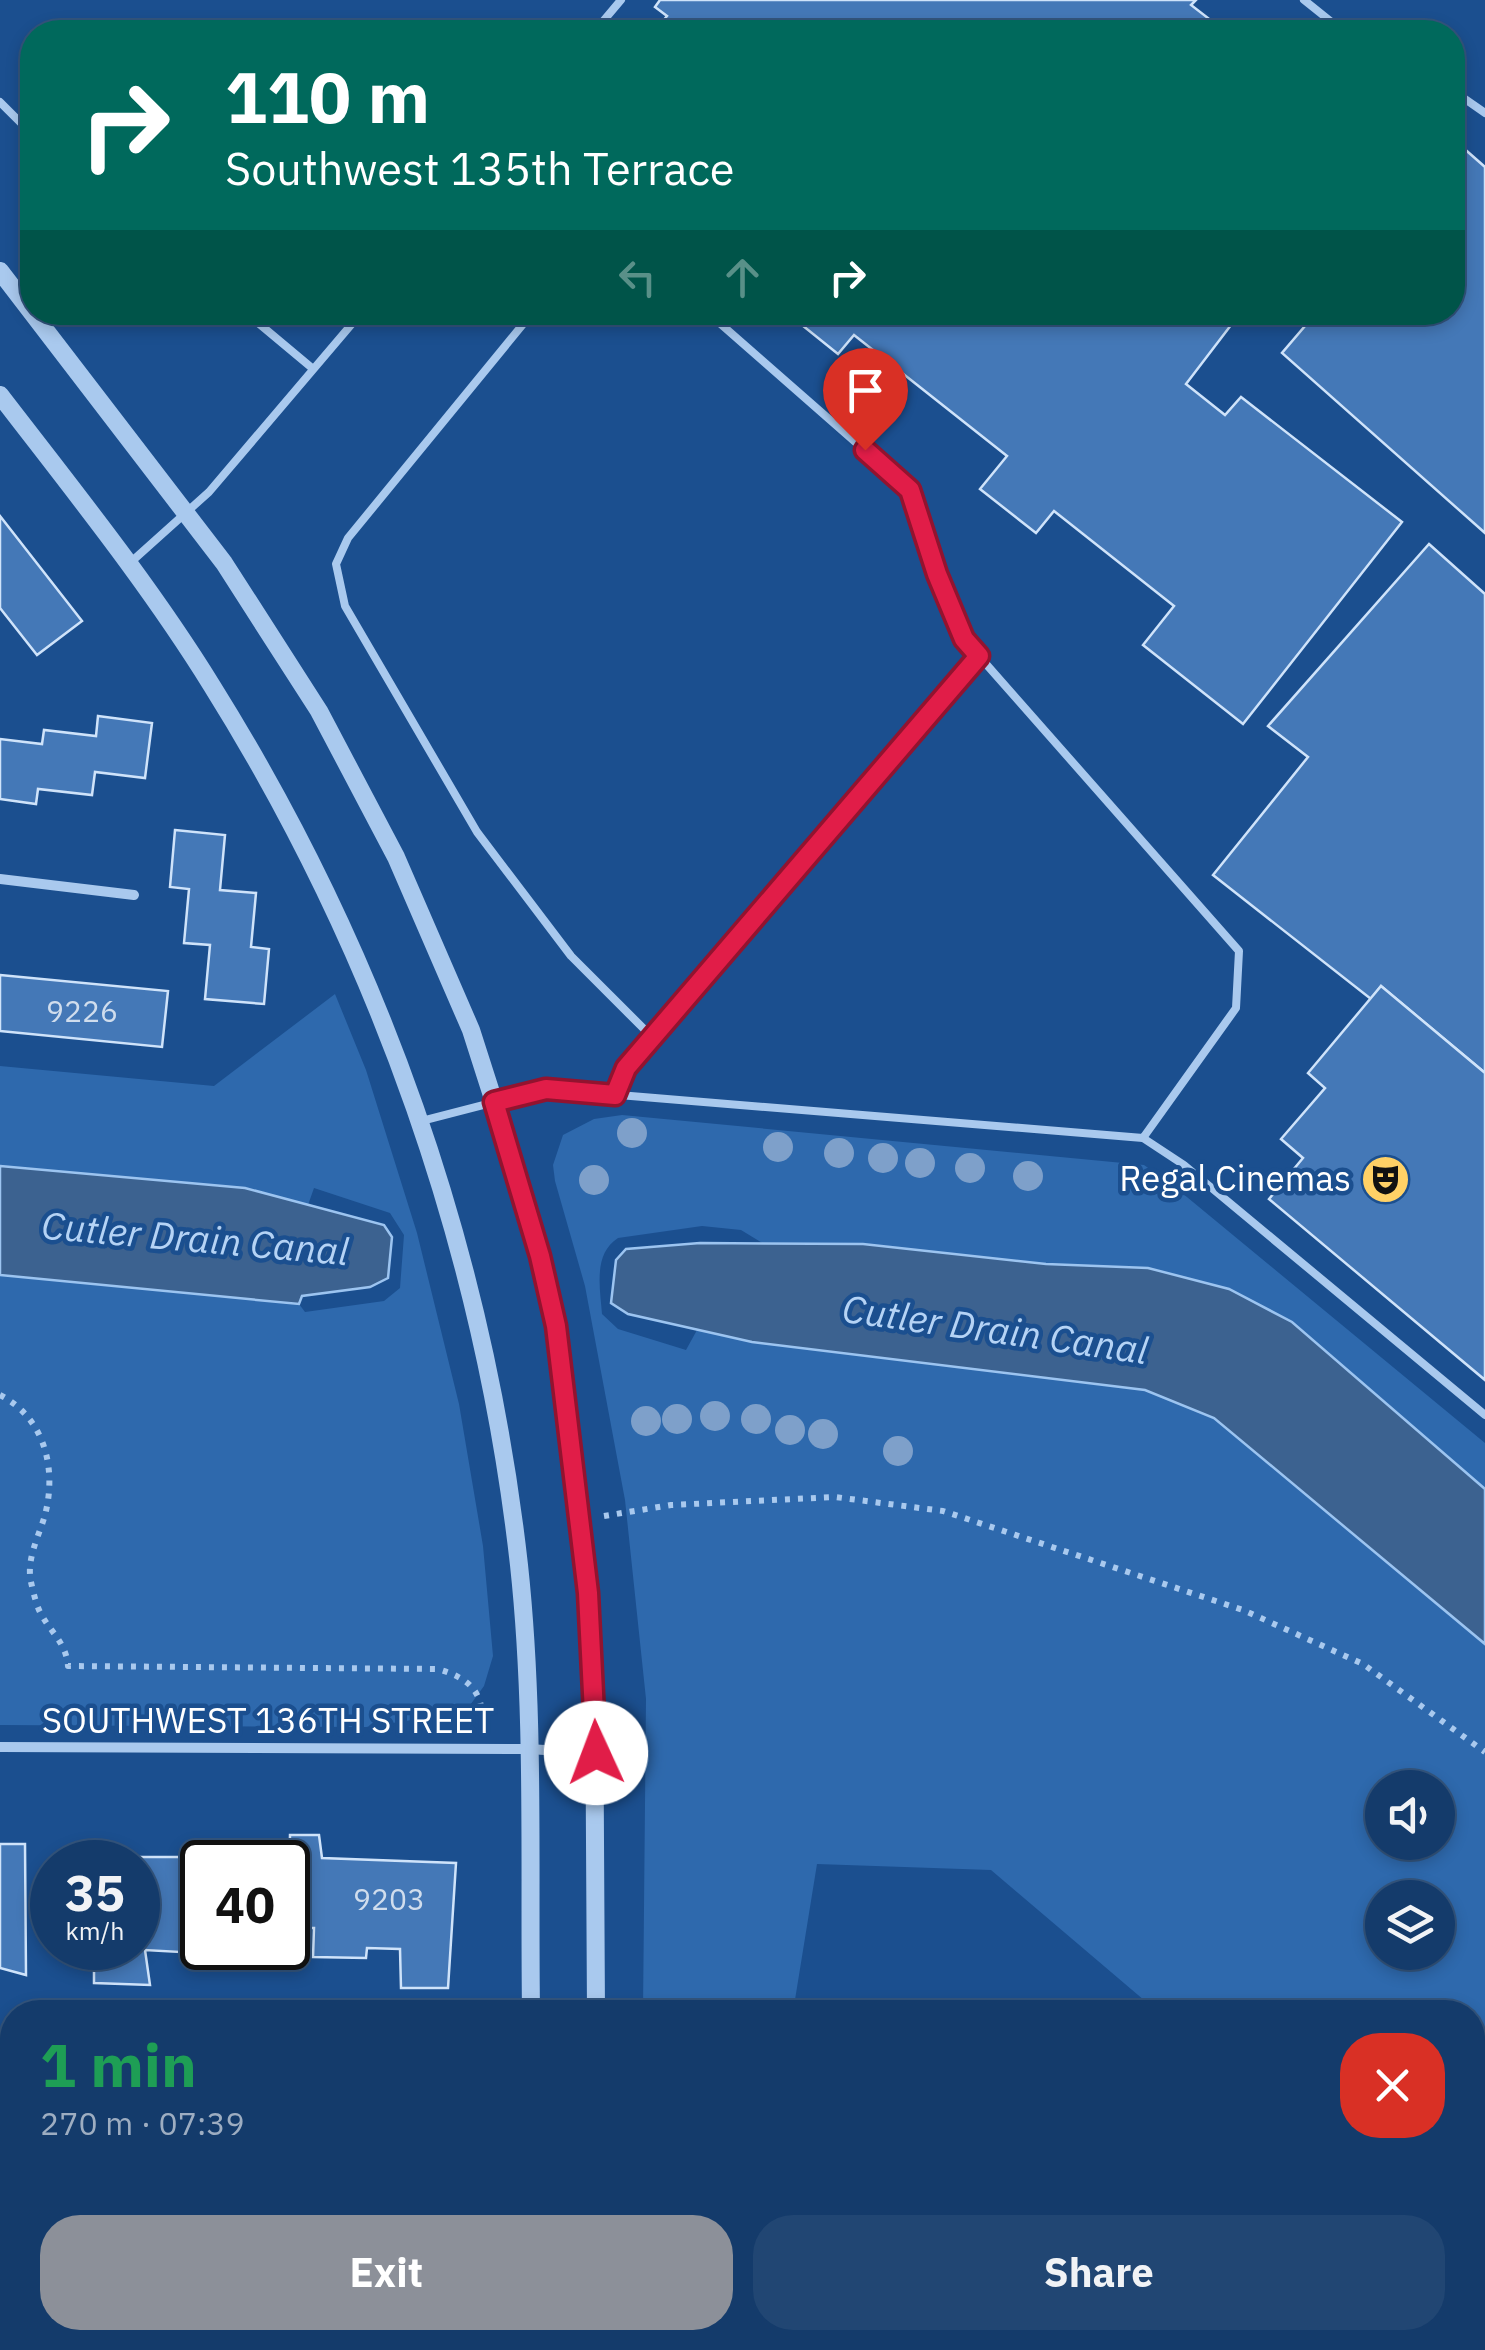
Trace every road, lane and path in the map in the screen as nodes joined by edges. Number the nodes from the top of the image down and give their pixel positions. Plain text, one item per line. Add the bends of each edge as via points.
1 (621, 0) edge
2 (1304, 0) edge
3 (604, 20) edge
4 (1329, 20) edge
5 (0, 102) edge
6 (20, 122) edge
7 (0, 270) edge
8 (20, 296) edge
9 (42, 325) edge
10 (261, 325) edge
11 (350, 325) edge
12 (522, 325) edge
13 (723, 325) edge
14 (312, 368) junction
15 (0, 395) edge
16 (187, 514) junction
17 (129, 564) junction
18 (979, 656) junction
19 (0, 878) edge
20 (134, 896) dead end
21 (653, 1038) junction
22 (615, 1095) junction
23 (494, 1102) junction
24 (422, 1121) junction
25 (1143, 1138) junction
26 (0, 1395) edge
27 (1485, 1415) edge
28 (580, 1520) junction
29 (483, 1703) dead end
30 (0, 1747) edge
31 (528, 1749) junction
32 (1485, 1752) edge
33 (596, 1753) junction
34 (531, 2000) edge
35 (596, 2000) edge

1 - 3 lane
2 - 4 lane
5 - 6 lane
7 - 8 street
9 - 16 street
10 - 14 lane
11 - 14 lane
12 - 21 lane via 348,538 336,564 345,606 477,832 571,956
13 - 18 lane via 910,490 964,639
14 - 16 lane
15 - 17 street
16 - 17 lane
16 - 23 street via 319,712 388,841
17 - 24 street via 280,801 346,934
18 - 21 lane
18 - 25 lane via 1240,952 1236,1008
19 - 20 street
21 - 22 lane via 626,1068
22 - 23 lane via 546,1089
22 - 25 lane
23 - 24 lane
23 - 28 street via 556,1326
24 - 31 street via 462,1257 504,1452 527,1651
25 - 27 lane
26 - 29 path via 33,1423 46,1448 51,1482 30,1578 68,1666 438,1670 456,1675
28 - 32 path via 671,1505 834,1498 944,1510 1243,1610 1363,1664
28 - 33 street
30 - 31 street, SOUTHWEST 136TH STREET
31 - 33 street, SOUTHWEST 136TH STREET
31 - 34 street
33 - 35 street

